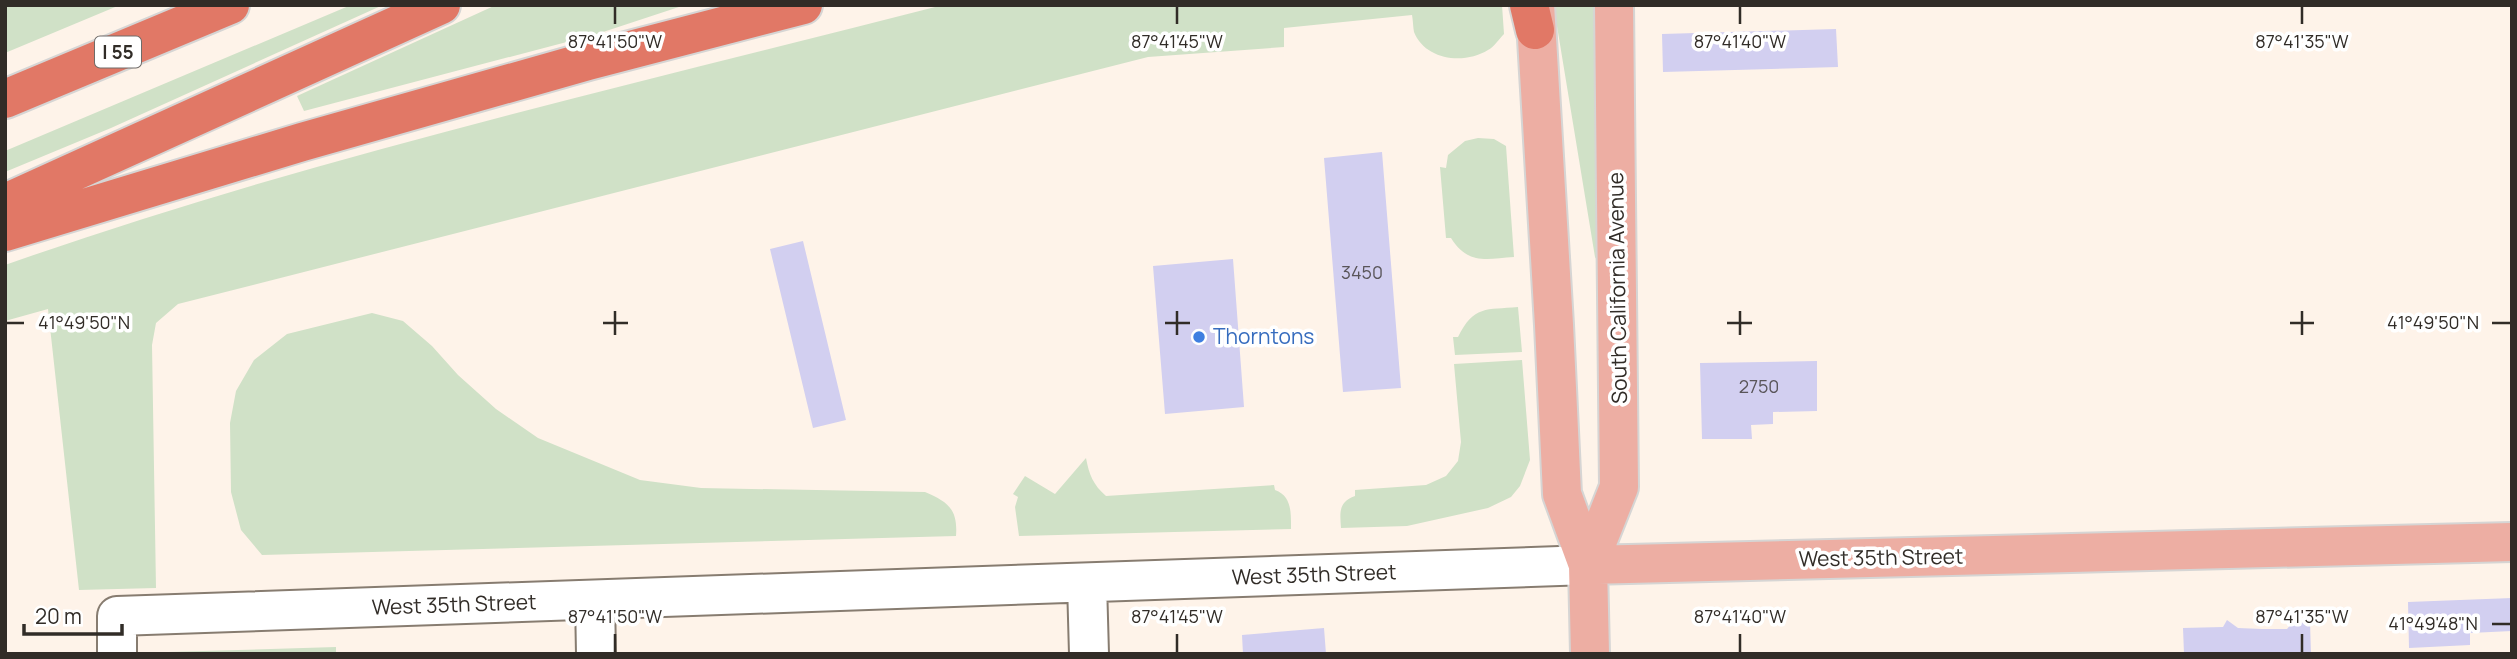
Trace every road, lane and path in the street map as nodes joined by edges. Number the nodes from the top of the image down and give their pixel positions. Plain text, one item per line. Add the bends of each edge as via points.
1 (230, 5) edge
2 (441, 5) edge
3 (803, 5) edge
4 (1614, 5) edge
5 (1533, 13) edge
6 (5, 99) edge
7 (5, 203) edge
8 (5, 232) edge
9 (2512, 542) edge
10 (1588, 565) junction
11 (1087, 583) junction
12 (595, 600) junction
13 (117, 654) edge
14 (596, 654) edge
15 (1089, 654) edge
16 (1590, 654) edge

1 - 6 highway, I 55
2 - 7 highway
3 - 8 highway via 302,142
4 - 10 main road, South California Avenue via 1619,487
5 - 10 main road, South California Avenue via 1562,494
9 - 10 main road, West 35th Street
10 - 11 street, West 35th Street
10 - 16 main road, South California Avenue
11 - 12 street, West 35th Street
11 - 15 street
12 - 13 street, West 35th Street via 117,616
12 - 14 street

